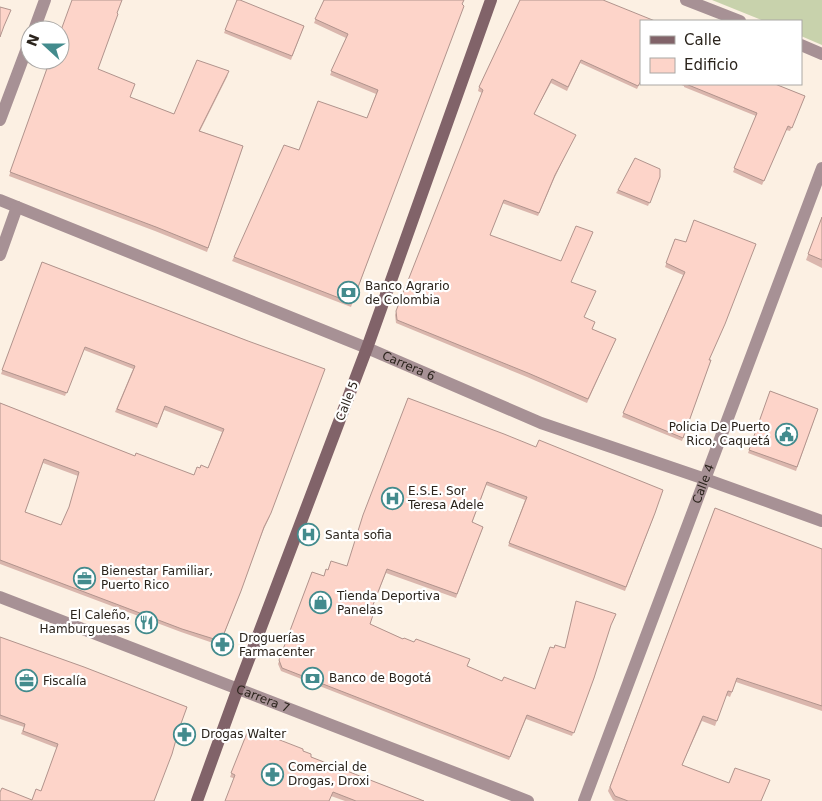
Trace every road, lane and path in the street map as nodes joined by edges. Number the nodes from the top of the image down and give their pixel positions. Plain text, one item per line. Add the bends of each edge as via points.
1 (45, 0) edge
2 (491, 0) edge
3 (686, 0) edge
4 (38, 20) edge
5 (737, 20) edge
6 (802, 46) edge
7 (822, 54) edge
8 (20, 67) edge
9 (0, 120) edge
10 (822, 168) edge
11 (0, 200) edge
12 (17, 207) junction
13 (0, 254) edge
14 (367, 348) junction
15 (705, 479) junction
16 (822, 521) edge
17 (0, 596) edge
18 (238, 688) junction
19 (197, 801) edge
20 (528, 801) edge
21 (584, 801) edge

1 - 4 street
2 - 14 street, Calle 5
3 - 5 street
6 - 7 street
8 - 9 street
10 - 15 street, Calle 4
11 - 12 street, Carrera 6
12 - 13 street
12 - 14 street, Carrera 6
14 - 15 street, Carrera 6 via 541,422
14 - 18 street, Calle 5
15 - 16 street, Carrera 6
15 - 21 street, Calle 4
17 - 18 street, Carrera 7
18 - 19 street, Calle 5
18 - 20 street, Carrera 7

